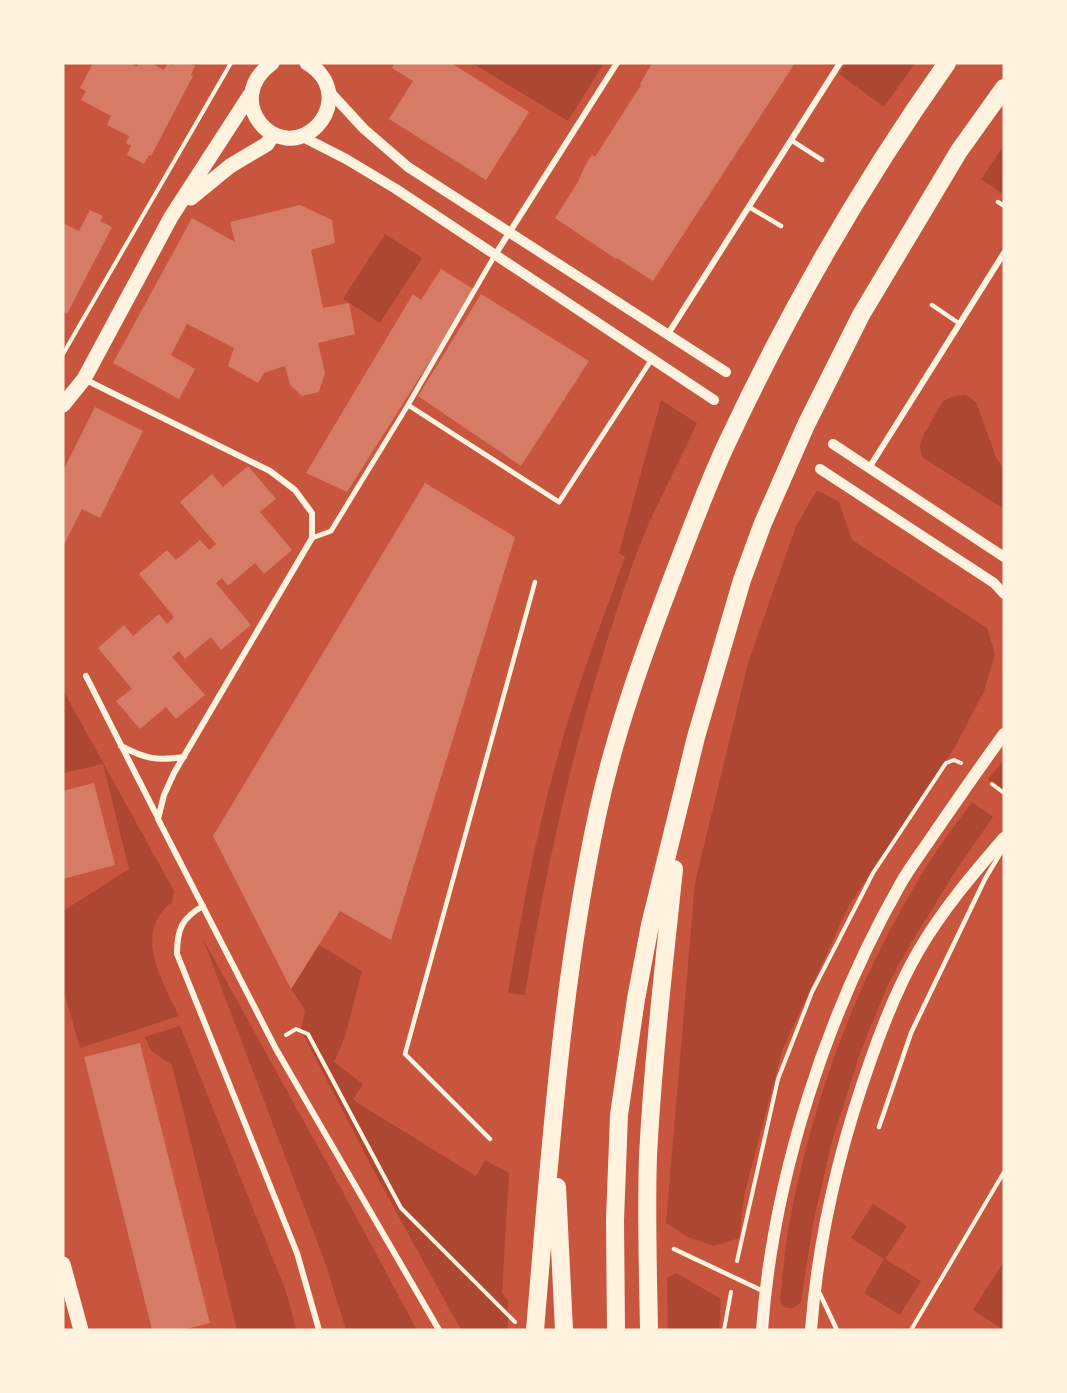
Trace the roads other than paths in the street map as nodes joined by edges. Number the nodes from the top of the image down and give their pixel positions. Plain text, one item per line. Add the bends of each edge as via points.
1 (618, 63) edge
2 (840, 63) edge
3 (947, 63) edge
4 (267, 65) edge
5 (314, 66) edge
6 (1004, 88) edge
7 (328, 91) junction
8 (250, 95) junction
9 (273, 134) junction
10 (301, 136) junction
11 (791, 140) junction
12 (822, 160) dead end
13 (998, 202) dead end
14 (1004, 206) edge
15 (749, 207) junction
16 (171, 217) junction
17 (781, 226) dead end
18 (509, 233) junction
19 (1004, 253) edge
20 (495, 255) junction
21 (932, 306) dead end
22 (960, 324) junction
23 (668, 334) junction
24 (652, 359) junction
25 (726, 372) dead end
26 (84, 379) junction
27 (714, 400) dead end
28 (63, 405) edge
29 (408, 405) junction
30 (833, 444) dead end
31 (820, 469) dead end
32 (869, 469) junction
33 (312, 537) junction
34 (1004, 557) edge
35 (536, 582) dead end
36 (1004, 594) edge
37 (86, 676) dead end
38 (1004, 734) edge
39 (121, 746) junction
40 (184, 757) junction
41 (680, 807) junction
42 (158, 819) junction
43 (1004, 838) edge
44 (1004, 847) edge
45 (203, 906) junction
46 (553, 1119) junction
47 (879, 1127) dead end
48 (490, 1139) dead end
49 (674, 1249) dead end
50 (63, 1264) edge
51 (814, 1283) junction
52 (765, 1292) junction
53 (81, 1330) edge
54 (319, 1330) edge
55 (440, 1330) edge
56 (535, 1330) edge
57 (564, 1330) edge
58 (616, 1330) edge
59 (650, 1330) edge
60 (762, 1330) edge
61 (811, 1330) edge
62 (837, 1330) edge

1 - 18 street
2 - 11 street
3 - 46 highway via 857,200 788,321 724,448 654,627 620,729 592,842 569,968
4 - 8 main road
5 - 7 main road
6 - 41 highway via 959,151 861,315 806,425 742,580 699,726
7 - 10 main road via 329,103 320,124
7 - 18 street via 408,167
8 - 9 main road via 254,114
8 - 16 main road
9 - 10 main road
9 - 16 main road via 267,144 230,166
10 - 20 street via 396,189
11 - 12 lane
11 - 15 street
13 - 14 lane
15 - 17 lane
15 - 23 street
16 - 26 main road
18 - 20 street
18 - 23 street
19 - 22 street
20 - 24 street
20 - 29 street
21 - 22 lane
22 - 32 street
23 - 25 street
24 - 27 street
24 - 29 street via 559,502
26 - 28 main road
26 - 33 street via 270,471 295,490 312,513
29 - 33 street via 331,531
30 - 32 street
31 - 36 street via 994,583
32 - 34 street
33 - 40 street
35 - 48 lane via 405,1054
37 - 39 street
38 - 52 main road via 902,881 840,1004 791,1162
39 - 40 street via 160,760
39 - 42 street
40 - 42 street via 164,795
41 - 58 highway via 650,925 619,1115
41 - 59 highway via 648,1156
42 - 45 street
43 - 51 main road via 955,895 918,951 887,1014 837,1168
44 - 47 lane via 911,1033
45 - 54 street via 190,914 181,927 177,954 297,1253
45 - 55 street via 276,1048
46 - 56 highway
46 - 57 highway
49 - 52 lane
50 - 53 main road
51 - 61 main road
51 - 62 lane
52 - 60 main road

